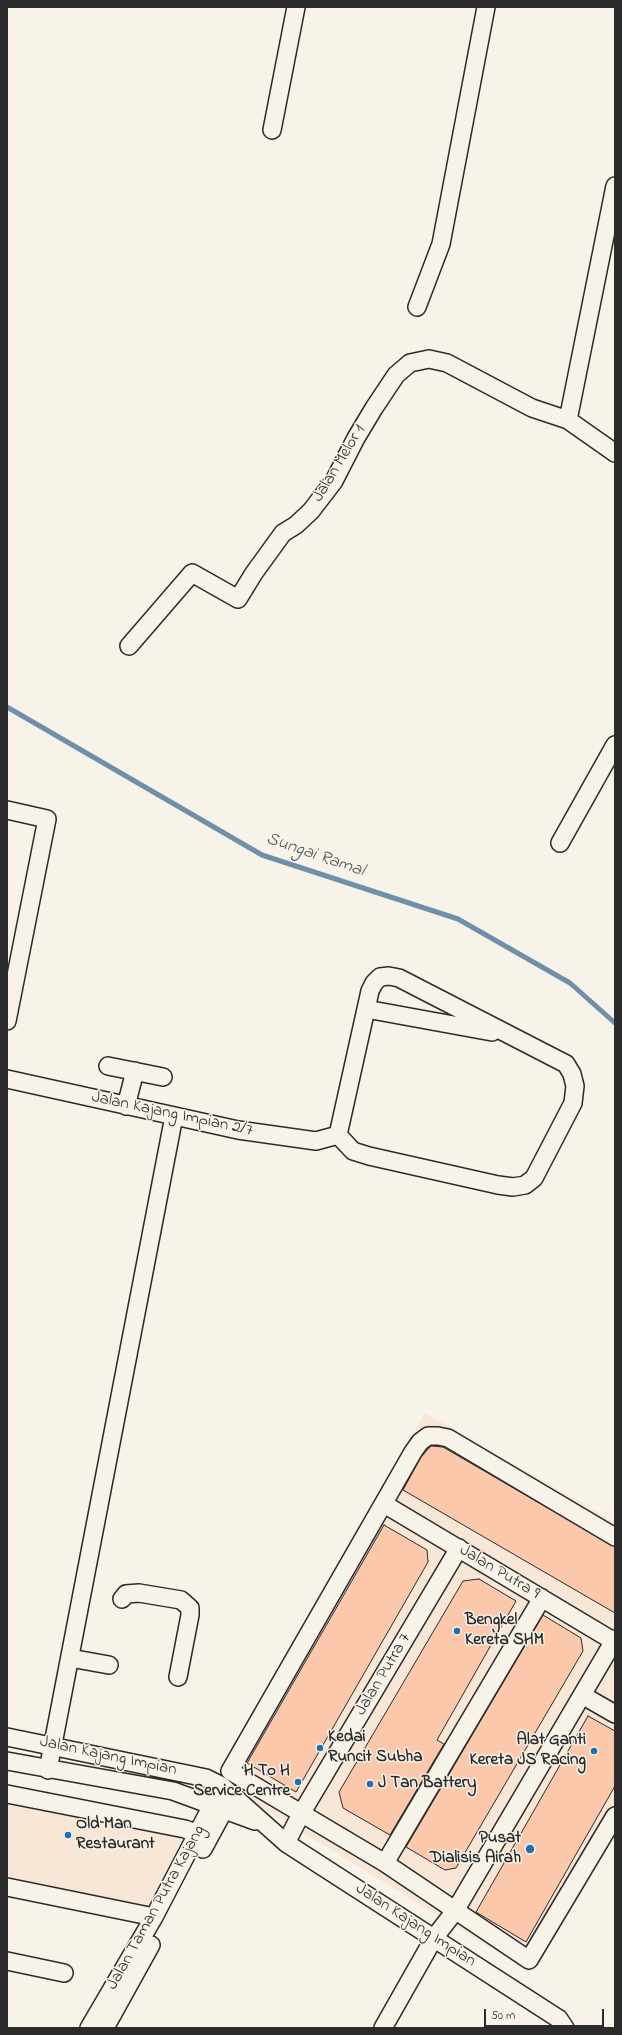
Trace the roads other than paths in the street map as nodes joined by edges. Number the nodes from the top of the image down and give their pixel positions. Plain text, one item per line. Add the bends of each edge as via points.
1 (296, 7) edge
2 (486, 7) edge
3 (272, 130) dead end
4 (615, 186) edge
5 (417, 307) dead end
6 (568, 420) junction
7 (615, 453) edge
8 (129, 646) dead end
9 (615, 745) edge
10 (7, 810) edge
11 (560, 843) dead end
12 (366, 1009) junction
13 (7, 1021) edge
14 (510, 1036) junction
15 (108, 1066) dead end
16 (135, 1071) junction
17 (163, 1077) dead end
18 (7, 1079) edge
19 (126, 1106) junction
20 (174, 1116) junction
21 (338, 1135) junction
22 (384, 1504) junction
23 (615, 1537) edge
24 (459, 1548) junction
25 (542, 1598) junction
26 (122, 1599) dead end
27 (615, 1641) edge
28 (70, 1658) junction
29 (109, 1665) dead end
30 (178, 1677) dead end
31 (582, 1695) junction
32 (615, 1714) edge
33 (7, 1737) edge
34 (53, 1746) junction
35 (7, 1762) edge
36 (48, 1770) junction
37 (7, 1794) edge
38 (223, 1799) junction
39 (302, 1814) junction
40 (615, 1816) edge
41 (198, 1834) junction
42 (286, 1843) junction
43 (385, 1863) junction
44 (7, 1887) edge
45 (455, 1911) junction
46 (154, 1917) junction
47 (434, 1938) junction
48 (7, 1961) edge
49 (64, 1973) dead end
50 (104, 2004) junction
51 (106, 2026) edge
52 (89, 2028) edge
53 (383, 2028) edge
54 (565, 2028) edge

1 - 3 street
2 - 5 street via 441,244
4 - 6 street
6 - 7 street, Jalan Melor 1
6 - 8 street, Jalan Melor 1 via 532,408 447,363 429,359 410,363 396,375 387,388 356,438 334,481 311,512 283,533 238,599 192,573
9 - 11 street
10 - 13 street via 47,819
12 - 14 street
12 - 14 street via 374,983 380,977 389,976 399,978
12 - 21 street
14 - 21 street via 566,1064 575,1086 573,1103 534,1178 525,1185 498,1185 369,1156 354,1151
15 - 16 street
16 - 17 street
16 - 19 street
18 - 19 street, Jalan Kajang Impian 2/7
19 - 20 street, Jalan Kajang Impian 2/7
20 - 21 street, Jalan Kajang Impian 2/7 via 238,1130 316,1140
20 - 28 street
22 - 23 street via 420,1442 428,1436 438,1436 448,1438
22 - 24 street, Jalan Putra 9
22 - 39 street via 230,1771
24 - 25 street, Jalan Putra 9
24 - 39 street, Jalan Putra 7
25 - 27 street, Jalan Putra 9
25 - 43 street
26 - 30 street via 126,1594 139,1593 181,1600 190,1608
27 - 31 street
28 - 29 street
28 - 34 street
31 - 32 street
31 - 45 street
33 - 34 street, Jalan Kajang Impian
34 - 36 street
34 - 38 street, Jalan Kajang Impian via 206,1778
35 - 36 street, Jalan Kajang Impian
36 - 38 street, Jalan Kajang Impian
37 - 41 street via 185,1829
38 - 41 street, Jalan Taman Putra Kajang
38 - 42 street, Jalan Kajang Impian via 264,1824
38 - 51 street
39 - 42 street, Jalan Putra 7
39 - 43 street
40 - 45 street via 530,1960
41 - 46 street, Jalan Taman Putra Kajang
42 - 47 street, Jalan Kajang Impian
43 - 45 street
44 - 46 street
45 - 47 street
46 - 50 street, Jalan Taman Putra Kajang
47 - 53 street
47 - 54 street, Jalan Kajang Impian via 559,2019
48 - 49 street
50 - 51 street
50 - 52 street, Jalan Taman Putra Kajang

